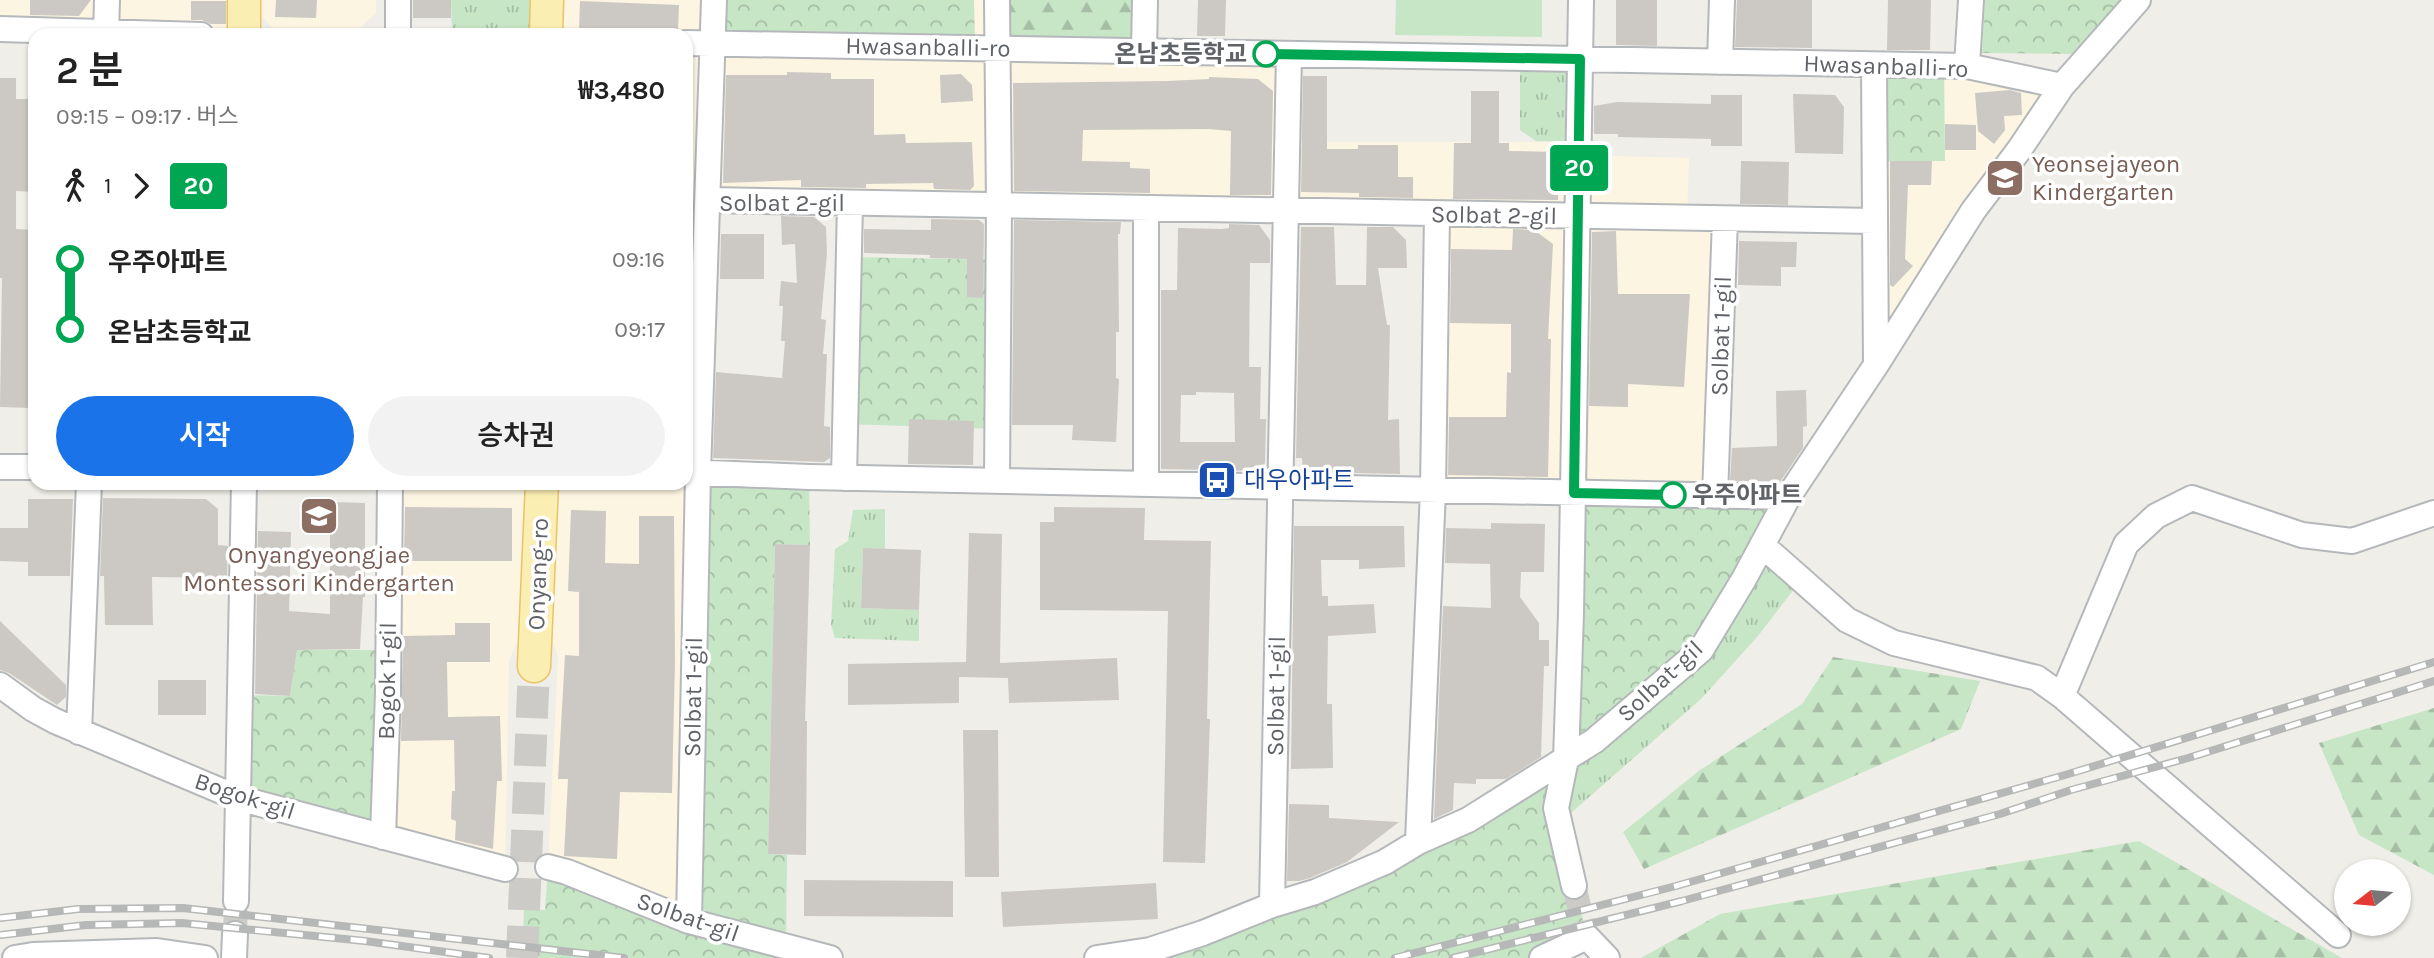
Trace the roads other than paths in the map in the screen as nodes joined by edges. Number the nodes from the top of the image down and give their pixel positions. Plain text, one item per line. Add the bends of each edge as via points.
1 (107, 0) edge
2 (244, 0) edge
3 (398, 0) edge
4 (547, 0) edge
5 (713, 0) edge
6 (997, 0) edge
7 (1144, 0) edge
8 (1581, 0) edge
9 (1722, 0) edge
10 (1971, 0) edge
11 (2137, 0) edge
12 (107, 28) edge
13 (244, 28) edge
14 (398, 28) edge
15 (546, 28) edge
16 (0, 29) edge
17 (28, 30) edge
18 (693, 43) edge
19 (712, 43) junction
20 (998, 48) junction
21 (1144, 51) junction
22 (1289, 54) junction
23 (1580, 59) junction
24 (1720, 62) junction
25 (1874, 65) junction
26 (1968, 66) junction
27 (2062, 86) junction
28 (708, 200) junction
29 (850, 203) junction
30 (999, 205) junction
31 (1146, 208) junction
32 (1286, 211) junction
33 (1437, 214) junction
34 (1578, 216) junction
35 (1726, 219) junction
36 (1875, 221) junction
37 (1876, 365) junction
38 (693, 455) edge
39 (0, 467) edge
40 (28, 467) edge
41 (693, 472) edge
42 (844, 478) junction
43 (997, 481) junction
44 (1146, 484) junction
45 (1280, 487) junction
46 (89, 490) edge
47 (244, 490) edge
48 (390, 490) edge
49 (542, 490) edge
50 (692, 490) edge
51 (1433, 490) junction
52 (1574, 493) junction
53 (1715, 496) junction
54 (1788, 498) junction
55 (2434, 513) edge
56 (1762, 545) junction
57 (534, 666) tunnel mouth
58 (0, 685) edge
59 (2062, 696) junction
60 (79, 732) junction
61 (1566, 759) junction
62 (238, 798) junction
63 (383, 837) junction
64 (1418, 842) junction
65 (548, 867) dead end
66 (505, 869) dead end
67 (1574, 886) tunnel mouth
68 (236, 901) tunnel mouth
69 (1272, 905) junction
70 (689, 921) junction
71 (2334, 932) edge
72 (157, 955) edge
73 (15, 958) edge
74 (205, 958) edge
75 (830, 958) edge
76 (1097, 958) edge
77 (1542, 958) edge
78 (1607, 958) edge

1 - 12 street
2 - 13 main road
3 - 14 street
4 - 15 main road
5 - 19 street
6 - 20 street
7 - 21 street
8 - 23 street
9 - 24 street
10 - 26 street
11 - 27 street
16 - 17 street
18 - 19 street, Hwasanballi-ro
19 - 20 street, Hwasanballi-ro
19 - 28 street
20 - 21 street, Hwasanballi-ro
20 - 30 street
21 - 22 street, Hwasanballi-ro
22 - 23 street, Hwasanballi-ro
22 - 32 street, Solbat 1-gil
23 - 24 street, Hwasanballi-ro
23 - 34 street
24 - 25 street, Hwasanballi-ro
25 - 26 street, Hwasanballi-ro
25 - 36 street
26 - 27 street, Hwasanballi-ro
27 - 37 street, Solbat-gil via 1973,211
28 - 29 street, Solbat 2-gil
28 - 38 street, Solbat 2-gil
29 - 30 street, Solbat 2-gil
29 - 42 street
30 - 31 street, Solbat 2-gil
30 - 43 street
31 - 32 street, Solbat 2-gil
31 - 44 street
32 - 33 street, Solbat 2-gil
32 - 45 street, Solbat 1-gil
33 - 34 street, Solbat 2-gil
33 - 51 street
34 - 35 street, Solbat 2-gil
34 - 52 street
35 - 36 street, Solbat 2-gil
35 - 53 street, Solbat 1-gil
36 - 37 street
37 - 54 street, Solbat-gil
39 - 40 street
41 - 42 street
42 - 43 street
43 - 44 street
44 - 45 street
45 - 51 street
45 - 69 street, Solbat 1-gil
46 - 60 street
47 - 62 street
48 - 63 street, Bogok 1-gil
49 - 57 main road, Onyang-ro
50 - 70 street, Solbat 1-gil
51 - 52 street
51 - 64 street
52 - 53 street
52 - 61 street
53 - 54 street
54 - 56 street, Solbat-gil
55 - 59 street via 2352,541 2302,535 2192,498 2156,516 2126,544
56 - 59 street via 1847,620 1894,643 2037,678
56 - 61 street, Solbat-gil via 1701,650 1594,741
58 - 60 street, Bogok-gil via 33,709
59 - 71 street
60 - 62 street, Bogok-gil
61 - 64 street, Solbat-gil via 1468,820
61 - 67 street via 1556,808
62 - 63 street, Bogok-gil
62 - 68 street
63 - 66 street, Bogok-gil
64 - 69 street, Solbat-gil via 1385,862
65 - 70 street, Solbat-gil
69 - 76 street, Solbat-gil via 1150,950
70 - 75 street, Solbat-gil
72 - 73 street
72 - 74 street
77 - 78 street via 1587,937

